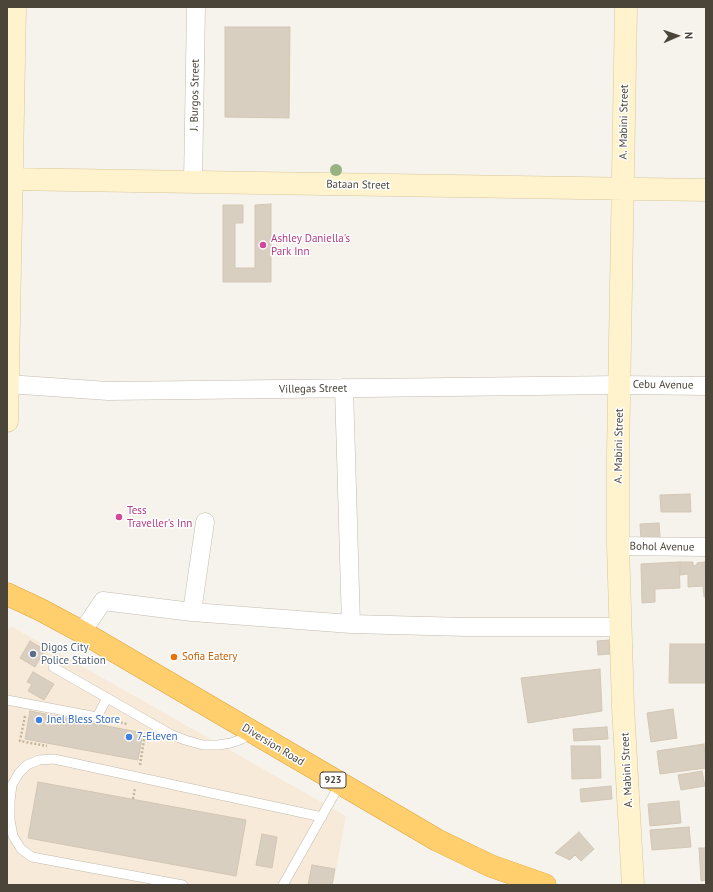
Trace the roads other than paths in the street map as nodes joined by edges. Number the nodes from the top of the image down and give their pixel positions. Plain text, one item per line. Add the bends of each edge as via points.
1 (15, 7) edge
2 (196, 7) edge
3 (626, 7) edge
4 (9, 179) edge
5 (193, 182) junction
6 (623, 189) junction
7 (706, 190) edge
8 (8, 358) edge
9 (8, 384) edge
10 (620, 385) junction
11 (706, 386) edge
12 (344, 388) junction
13 (7, 421) edge
14 (204, 522) dead end
15 (618, 546) junction
16 (706, 547) edge
17 (7, 594) edge
18 (192, 612) junction
19 (351, 624) junction
20 (620, 627) junction
21 (82, 632) junction
22 (52, 667) dead end
23 (107, 698) junction
24 (7, 700) edge
25 (252, 732) junction
26 (340, 784) junction
27 (322, 817) junction
28 (183, 885) edge
29 (283, 885) edge
30 (545, 885) edge
31 (633, 885) edge

1 - 4 street
2 - 5 street, J. Burgos Street
3 - 6 street, A. Mabini Street
4 - 5 street, Bataan Street
4 - 8 street
5 - 6 street, Bataan Street
6 - 7 street, Bataan Street
6 - 10 street, A. Mabini Street
8 - 9 street
9 - 12 street, Villegas Street via 108,391
9 - 13 street
10 - 11 street, Cebu Avenue
10 - 12 street, Villegas Street
10 - 15 street, A. Mabini Street
12 - 19 street
14 - 18 street
15 - 16 street, Bohol Avenue
15 - 20 street, A. Mabini Street
17 - 21 highway, Diversion Road / 923
18 - 19 street
18 - 21 street via 103,601
19 - 20 street
20 - 31 street, A. Mabini Street
21 - 25 highway, Diversion Road / 923
22 - 23 lane
23 - 24 lane via 97,717
23 - 25 lane via 170,734 202,745 231,743
25 - 26 highway, Diversion Road / 923
26 - 27 lane
26 - 30 highway, Diversion Road / 923 via 437,840 491,866
27 - 28 lane via 54,759 39,760 27,765 19,773 12,785 10,820 13,836 21,849 32,857
27 - 29 lane

